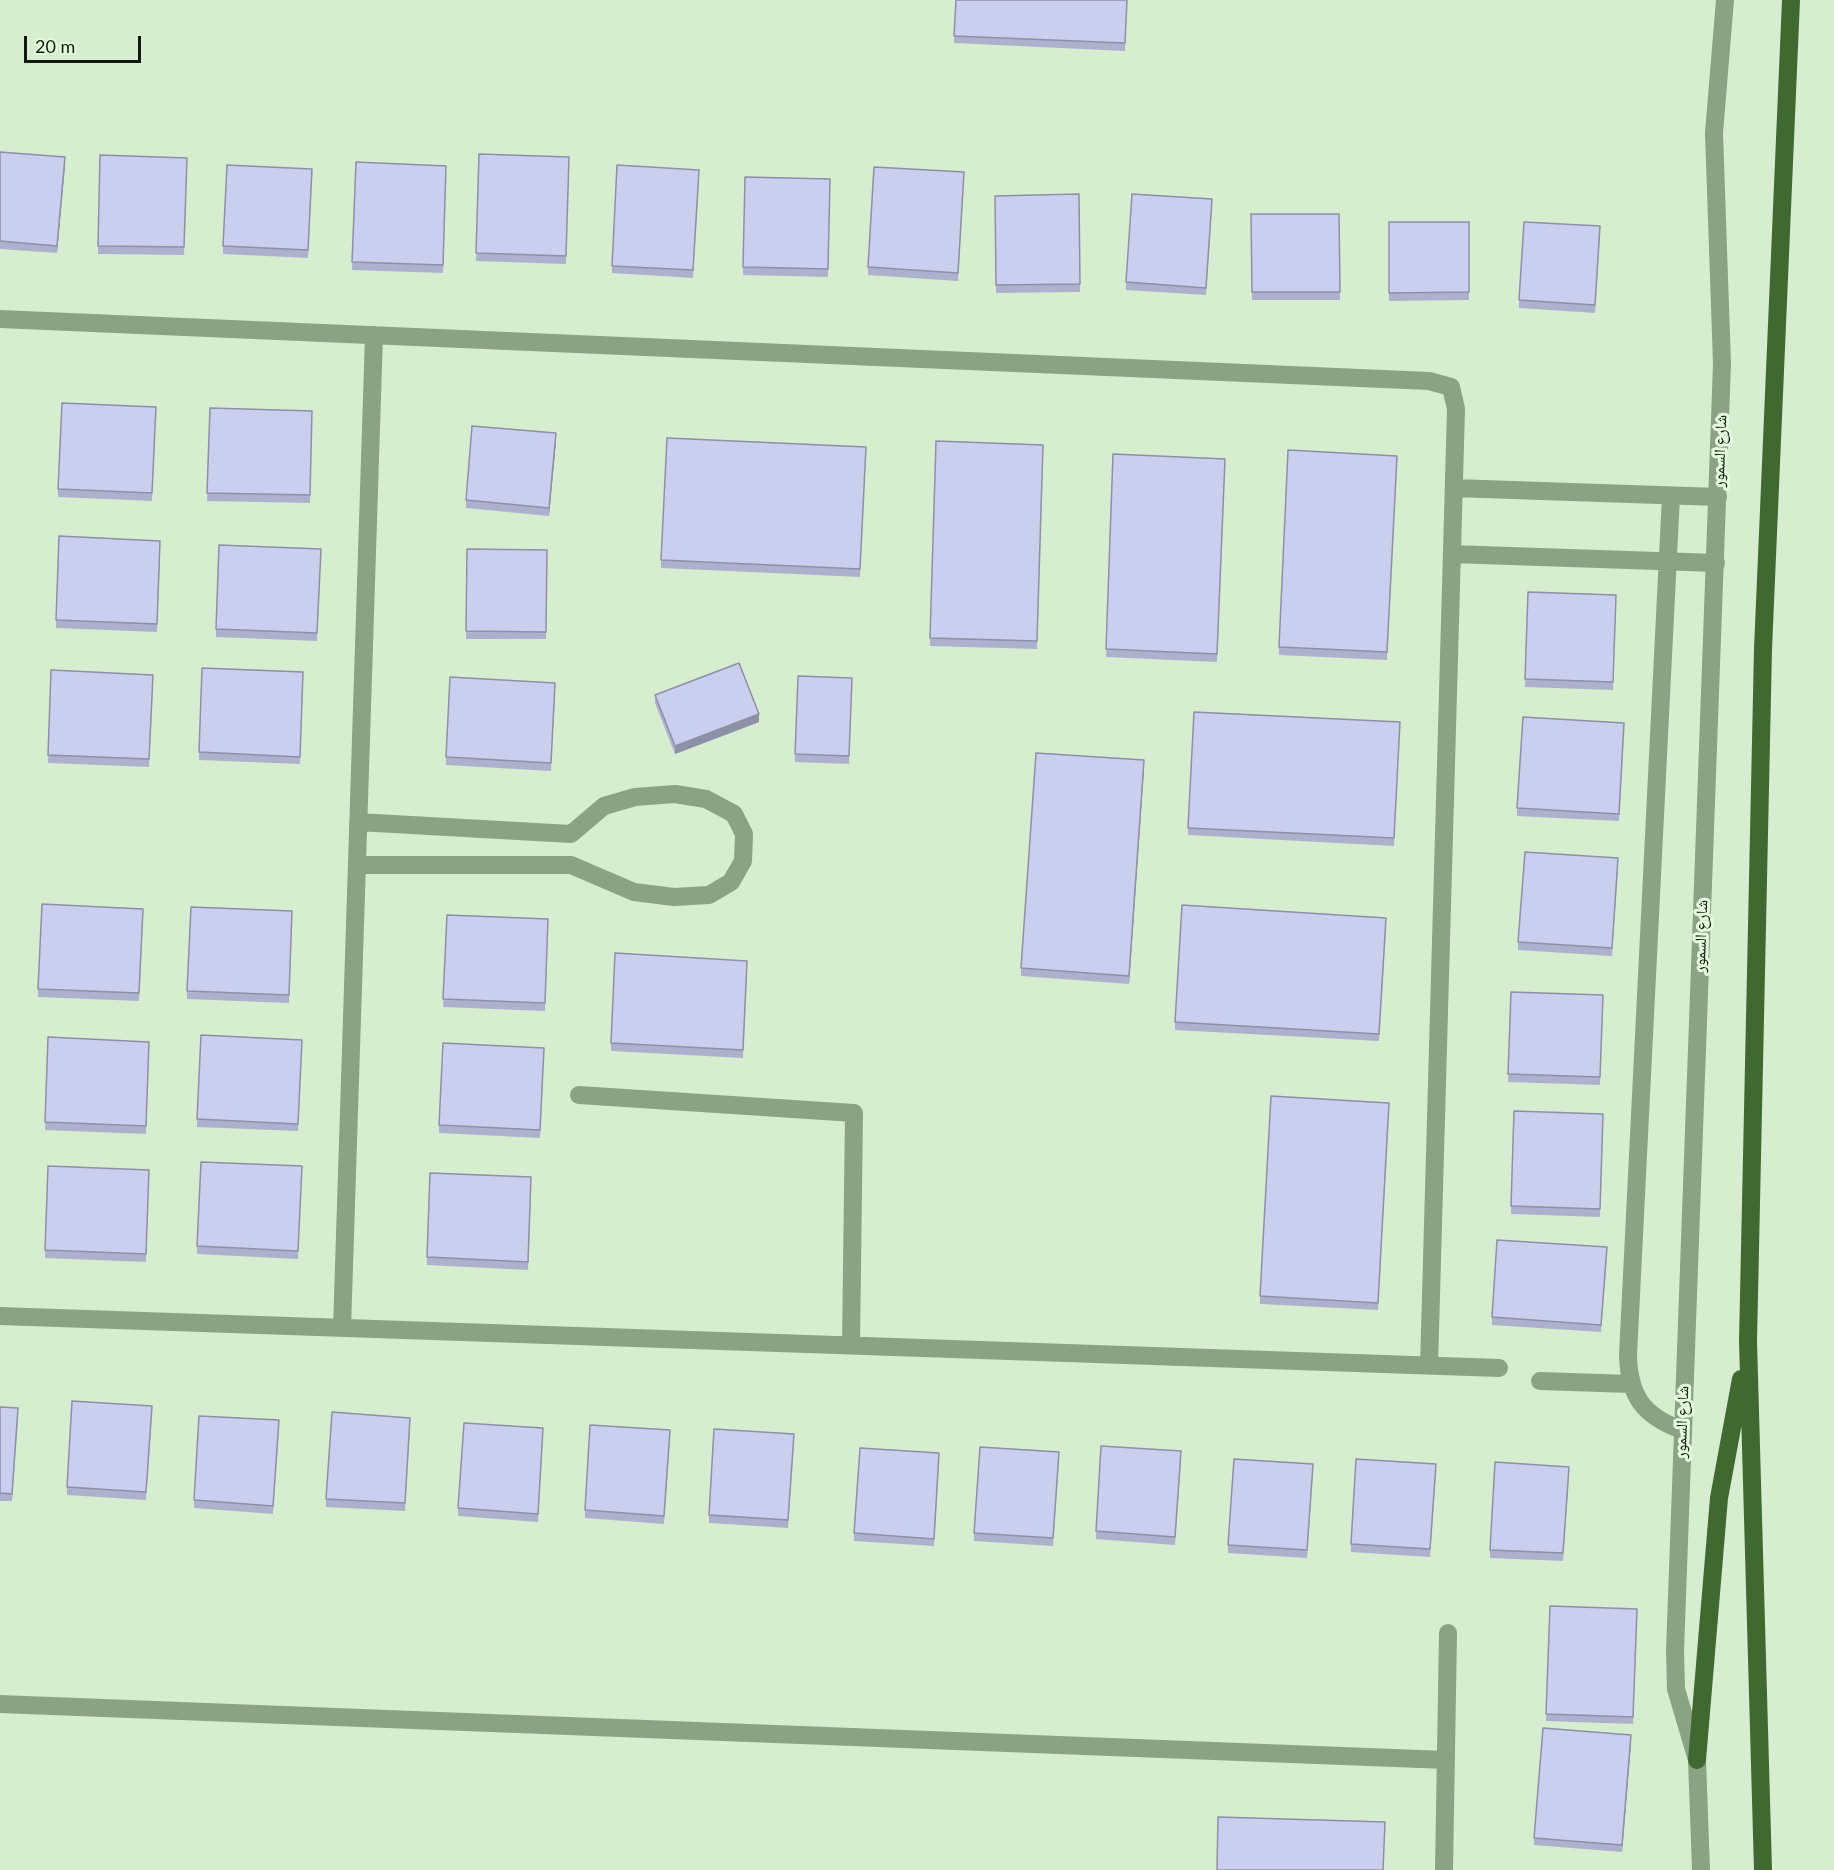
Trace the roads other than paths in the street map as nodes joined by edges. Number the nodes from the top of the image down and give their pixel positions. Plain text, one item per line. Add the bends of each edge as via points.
1 (1725, 0) edge
2 (1791, 0) edge
3 (0, 319) edge
4 (374, 335) junction
5 (1454, 488) junction
6 (1671, 496) junction
7 (1718, 497) junction
8 (1452, 554) junction
9 (1668, 561) junction
10 (1716, 563) junction
11 (358, 822) junction
12 (357, 865) junction
13 (579, 1095) dead end
14 (0, 1317) edge
15 (342, 1328) junction
16 (1748, 1341) junction
17 (851, 1344) junction
18 (1429, 1366) junction
19 (1499, 1368) dead end
20 (1540, 1381) dead end
21 (1631, 1384) junction
22 (1682, 1430) junction
23 (1448, 1634) dead end
24 (0, 1704) edge
25 (1446, 1760) junction
26 (1697, 1760) junction
27 (1699, 1868) edge
28 (1444, 1870) edge
29 (1762, 1870) edge

1 - 7 street, شارع السمور via 1714,133 1722,330
2 - 16 main road via 1763,649
3 - 4 street
4 - 5 street via 1429,381 1451,387 1456,409
4 - 11 street
5 - 6 street
5 - 8 street
6 - 7 street
6 - 9 street
7 - 10 street, شارع السمور
8 - 9 street
8 - 18 street
9 - 10 street
9 - 21 street via 1628,1340
10 - 22 street, شارع السمور
11 - 12 street
11 - 12 street via 571,834 604,806 635,797 675,794 706,799 734,814 744,834 743,861 731,882 709,896 634,892 571,866
12 - 15 street
13 - 17 street via 854,1113
14 - 15 street
15 - 17 street
16 - 26 main road via 1719,1498
16 - 29 main road
17 - 18 street
18 - 19 street
20 - 21 street
21 - 22 street via 1645,1409
22 - 26 street, شارع السمور via 1676,1680
23 - 25 street
24 - 25 street
25 - 28 street
26 - 27 street, شارع السمور

